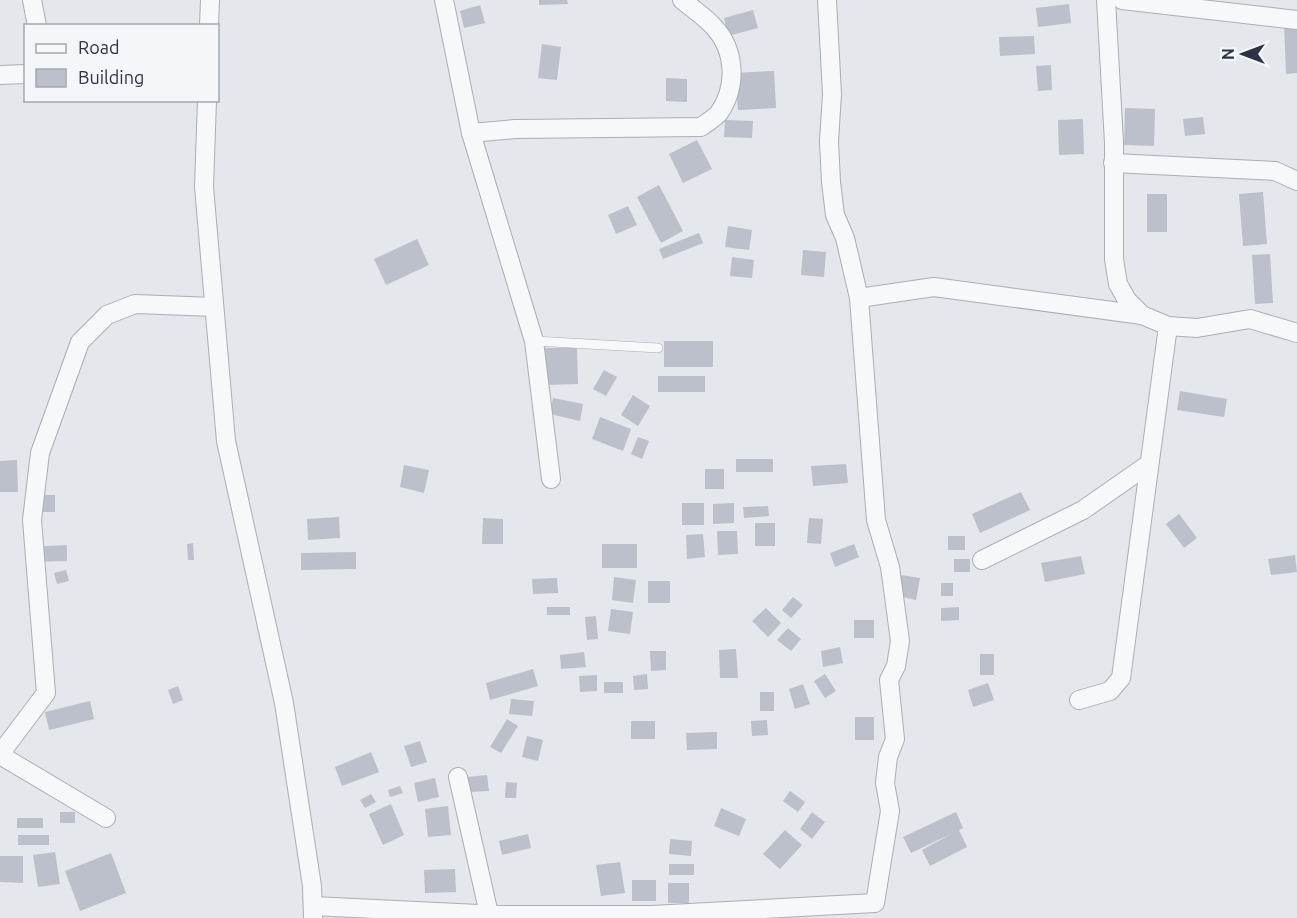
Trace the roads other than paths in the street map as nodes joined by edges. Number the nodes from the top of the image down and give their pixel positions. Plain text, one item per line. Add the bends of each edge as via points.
1 (33, 0) edge
2 (210, 0) edge
3 (444, 0) edge
4 (682, 0) edge
5 (827, 0) edge
6 (1106, 0) edge
7 (1122, 0) edge
8 (1297, 20) edge
9 (37, 24) edge
10 (209, 24) edge
11 (24, 74) edge
12 (0, 75) edge
13 (207, 102) edge
14 (471, 133) junction
15 (1113, 163) junction
16 (1297, 181) edge
17 (859, 298) junction
18 (214, 307) junction
19 (1142, 315) junction
20 (1168, 326) junction
21 (1297, 333) edge
22 (534, 341) junction
23 (658, 348) dead end
24 (1149, 464) junction
25 (551, 479) dead end
26 (982, 560) dead end
27 (1079, 700) dead end
28 (0, 755) edge
29 (458, 777) dead end
30 (106, 818) dead end
31 (313, 912) edge
32 (496, 916) edge

1 - 9 street
2 - 10 street
3 - 14 street
4 - 14 street via 715,28 732,64 731,88 718,114 701,127
5 - 17 street via 831,183 835,215 845,238
6 - 15 street
7 - 8 street
11 - 12 street
13 - 18 street via 204,187
14 - 22 street
15 - 16 street via 1275,171
15 - 19 street via 1118,284
17 - 19 street via 934,287
17 - 32 street via 876,520 890,567 900,641 889,680 895,739 888,757 885,783 890,811 875,903 652,915
18 - 28 street via 135,304 107,315 80,342 40,453 32,520 46,693
18 - 31 street via 226,441 284,703
19 - 20 street
20 - 21 street via 1197,328 1250,319
20 - 24 street
22 - 23 lane
22 - 25 street
24 - 26 street via 1083,510
24 - 27 street via 1121,678 1110,691
28 - 30 street
29 - 32 street
31 - 32 street

